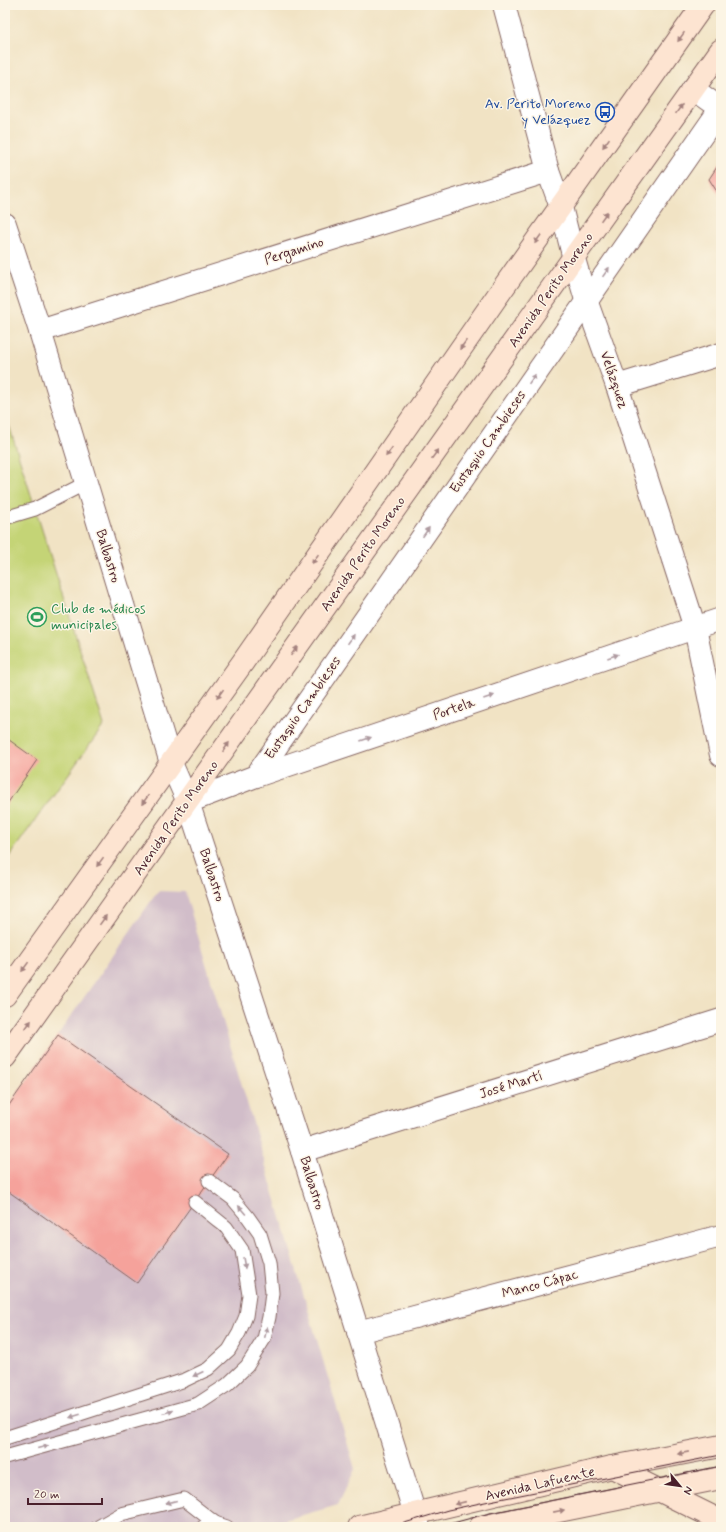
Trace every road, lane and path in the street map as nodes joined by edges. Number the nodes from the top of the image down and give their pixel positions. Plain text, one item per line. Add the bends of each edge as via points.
1 (504, 5) edge
2 (703, 5) edge
3 (721, 50) edge
4 (693, 89) junction
5 (721, 108) edge
6 (548, 171) junction
7 (560, 207) junction
8 (5, 224) edge
9 (574, 259) junction
10 (586, 300) junction
11 (40, 331) junction
12 (721, 354) edge
13 (617, 386) junction
14 (86, 483) junction
15 (5, 518) edge
16 (721, 619) edge
17 (695, 628) junction
18 (721, 755) edge
19 (171, 763) junction
20 (256, 776) junction
21 (188, 802) junction
22 (5, 995) edge
23 (721, 1020) edge
24 (5, 1057) edge
25 (302, 1150) junction
26 (209, 1181) dead end
27 (194, 1202) dead end
28 (721, 1236) edge
29 (358, 1332) junction
30 (5, 1438) edge
31 (721, 1446) edge
32 (5, 1458) edge
33 (612, 1467) junction
34 (721, 1478) edge
35 (660, 1491) junction
36 (417, 1520) edge
37 (721, 1521) edge
38 (221, 1525) edge
39 (98, 1527) edge
40 (202, 1527) edge
41 (359, 1527) edge
42 (480, 1527) edge

1 - 6 street, Velázquez
2 -> 7 main road
3 - 4 main road, Avenida Perito Moreno
4 - 5 street
9 -> 4 main road, Avenida Perito Moreno
10 -> 5 street, Eustaquio Cambieses
6 - 7 street, Velázquez
6 - 11 street, Pergamino
7 - 9 street, Velázquez
7 -> 19 main road
8 - 11 street, Balbastro
9 - 10 street, Velázquez
21 -> 9 main road, Avenida Perito Moreno
10 - 13 street, Velázquez
20 -> 10 street, Eustaquio Cambieses
11 - 14 street, Balbastro
12 - 13 street
13 - 17 street, Velázquez
14 - 15 lane via 35,509
14 - 19 street, Balbastro
16 - 17 street, Portela
17 - 18 street, Velázquez
20 -> 17 street, Portela
19 - 21 street, Balbastro
19 -> 22 main road
20 - 21 street, Portela
24 -> 21 main road, Avenida Perito Moreno
21 - 25 street, Balbastro
23 - 25 street, José Martí
25 - 29 street, Balbastro
32 -> 26 lane via 198,1404 227,1385 247,1366 264,1339 269,1317 272,1293 269,1263 260,1234 233,1199
27 -> 30 lane via 226,1227 242,1250 249,1295 246,1316 229,1350 208,1369 186,1380
28 - 29 street, Manco Cápac
29 - 36 street, Balbastro
31 -> 33 main road, Avenida Lafuente
33 - 35 main road
33 -> 36 main road, Avenida Lafuente
34 - 35 main road, Avenida Lafuente
35 - 37 main road
42 -> 35 main road, Avenida Lafuente
36 - 41 main road, Avenida Lafuente
38 -> 39 lane via 184,1499 121,1514
38 - 40 lane

